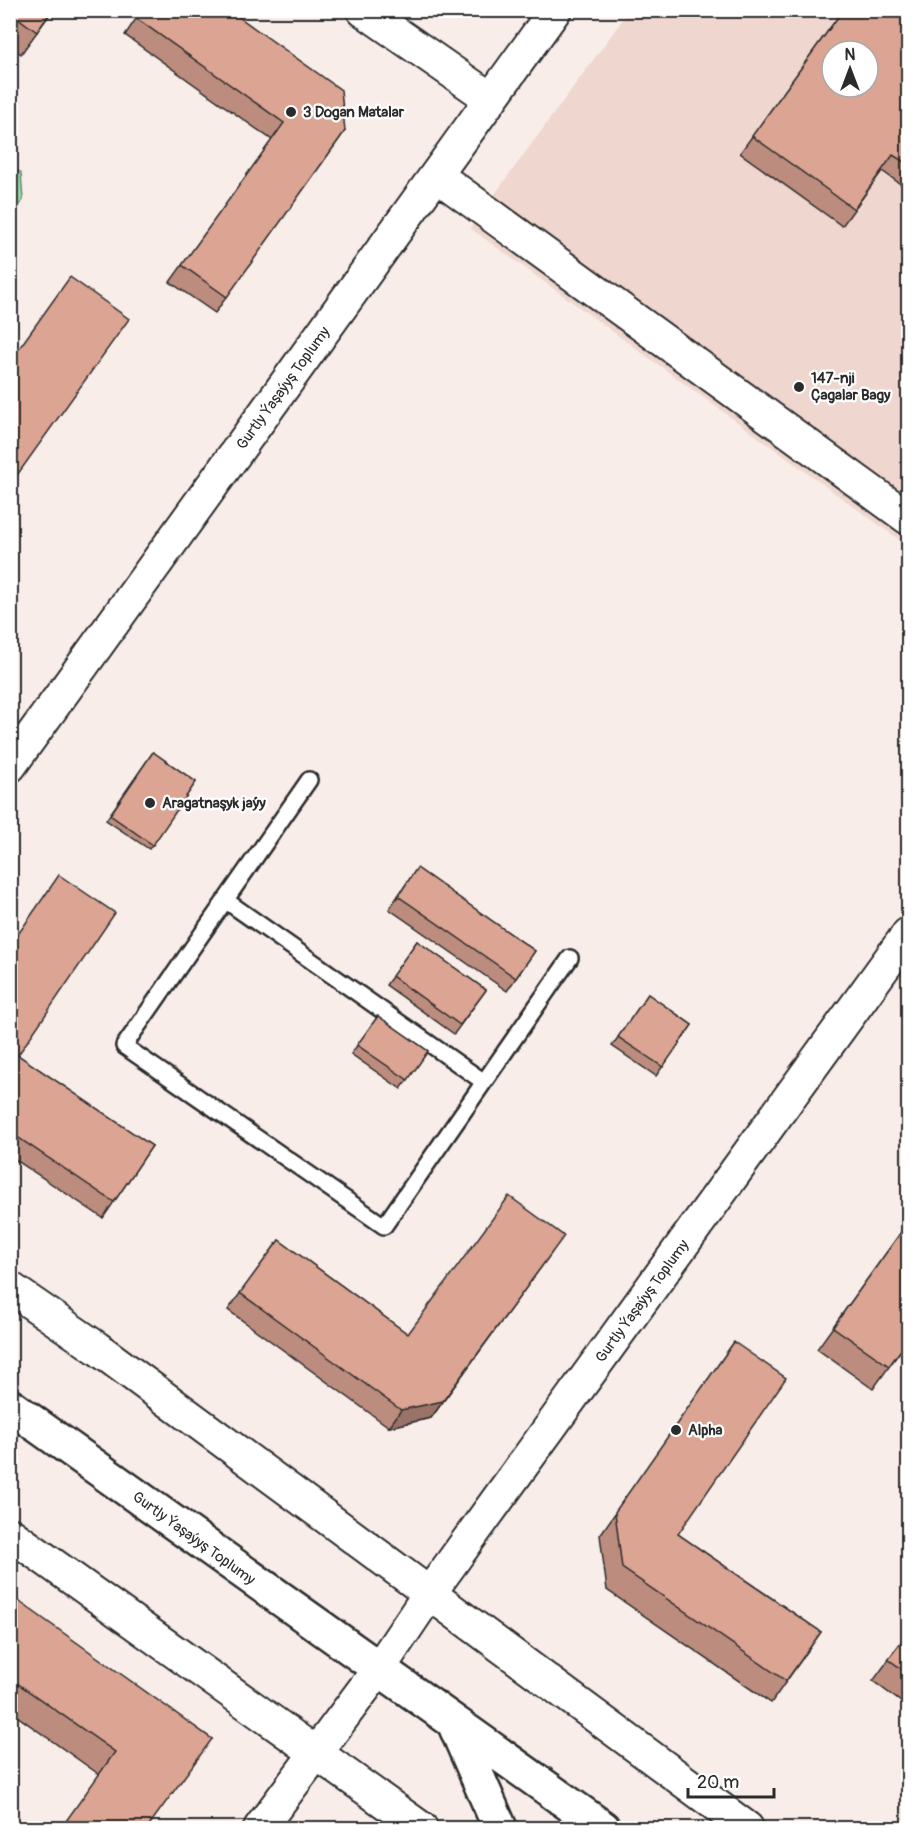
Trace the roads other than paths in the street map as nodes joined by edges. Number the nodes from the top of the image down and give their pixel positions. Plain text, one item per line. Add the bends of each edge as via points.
1 (363, 10) edge
2 (555, 10) edge
3 (491, 99) junction
4 (436, 176) junction
5 (909, 518) edge
6 (10, 766) edge
7 (309, 780) dead end
8 (225, 900) junction
9 (909, 934) edge
10 (570, 958) dead end
11 (484, 1082) junction
12 (10, 1288) edge
13 (10, 1406) edge
14 (10, 1534) edge
15 (429, 1594) junction
16 (378, 1670) junction
17 (454, 1723) junction
18 (315, 1752) junction
19 (260, 1828) edge
20 (421, 1828) edge
21 (500, 1828) edge
22 (603, 1828) edge
23 (747, 1828) edge

1 - 3 street
2 - 3 street, Gurtly Ýaşaýyş Toplumy
3 - 4 street, Gurtly Ýaşaýyş Toplumy
4 - 5 street
4 - 6 street, Gurtly Ýaşaýyş Toplumy
7 - 8 lane
8 - 11 lane
8 - 11 lane via 124,1046 384,1226
9 - 15 street, Gurtly Ýaşaýyş Toplumy
10 - 11 lane
12 - 15 street
13 - 16 street, Gurtly Ýaşaýyş Toplumy
14 - 18 street
15 - 16 street, Gurtly Ýaşaýyş Toplumy
15 - 23 street
16 - 17 street, Gurtly Ýaşaýyş Toplumy
16 - 18 street
17 - 21 street
17 - 22 street, Gurtly Ýaşaýyş Toplumy
18 - 19 street
18 - 20 street

